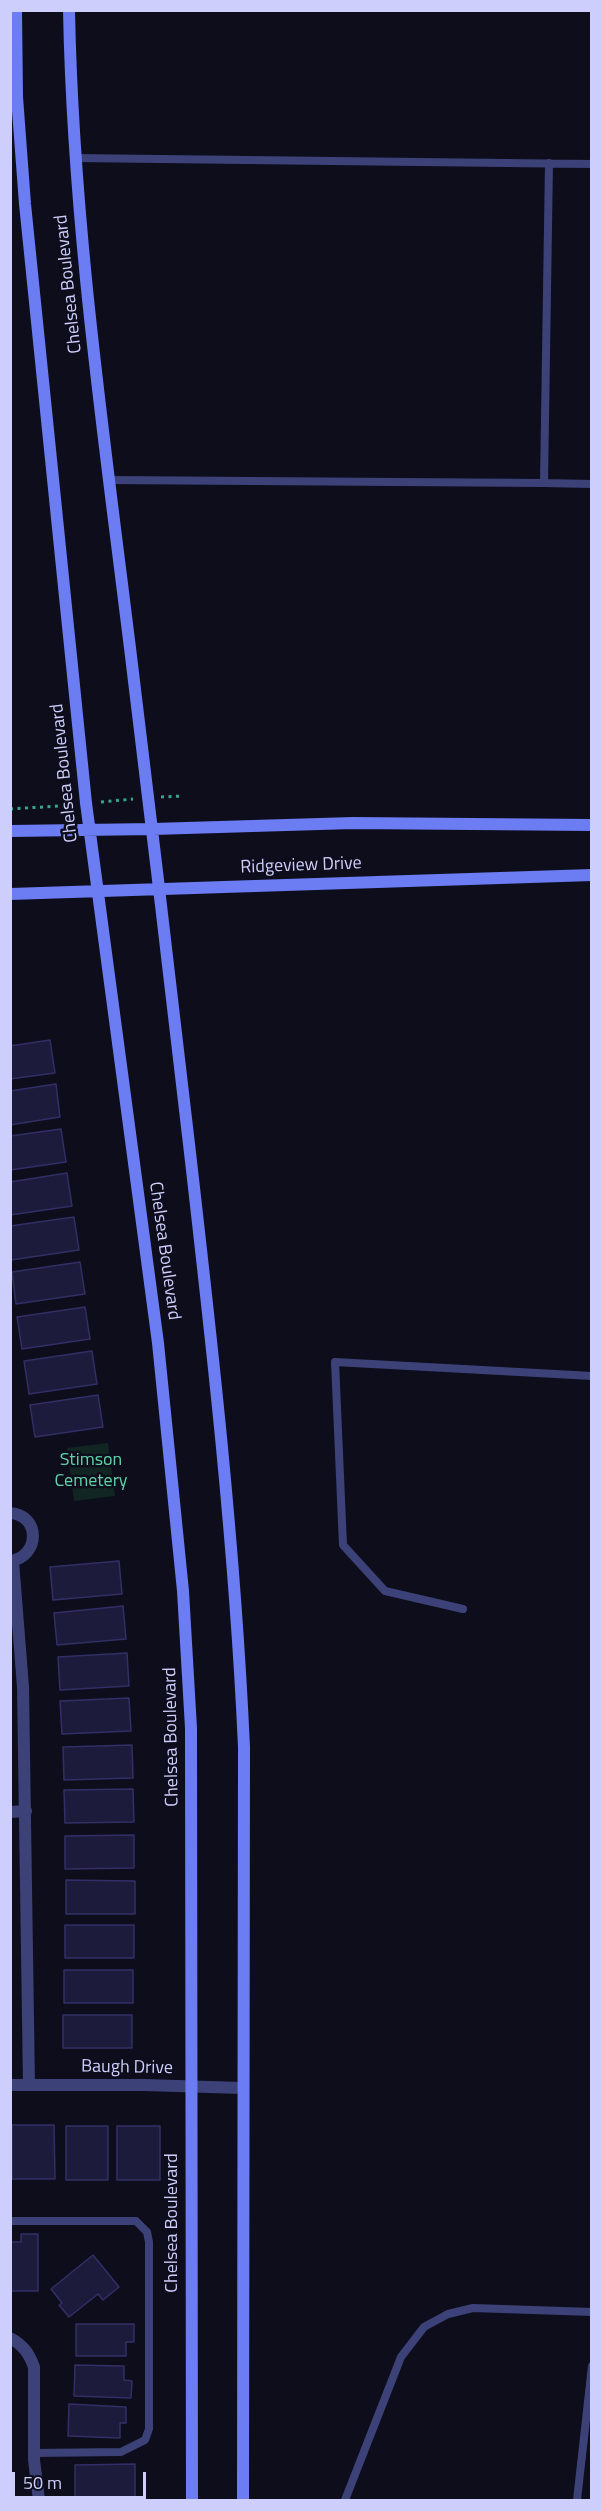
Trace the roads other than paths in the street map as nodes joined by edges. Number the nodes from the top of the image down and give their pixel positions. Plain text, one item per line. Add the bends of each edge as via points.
1 (15, 10) edge
2 (69, 10) edge
3 (14, 97) edge
4 (74, 158) junction
5 (549, 163) junction
6 (591, 164) edge
7 (108, 480) junction
8 (544, 483) junction
9 (591, 484) edge
10 (591, 825) edge
11 (89, 829) junction
12 (153, 829) junction
13 (10, 831) edge
14 (591, 875) edge
15 (160, 889) junction
16 (97, 891) junction
17 (10, 894) edge
18 (591, 1376) edge
19 (10, 1513) edge
20 (12, 1561) edge
21 (463, 1609) dead end
22 (26, 1811) junction
23 (10, 1812) edge
24 (10, 2085) edge
25 (29, 2085) junction
26 (190, 2086) junction
27 (243, 2088) junction
28 (10, 2221) edge
29 (591, 2312) edge
30 (10, 2338) edge
31 (591, 2366) edge
32 (34, 2453) junction
33 (39, 2500) edge
34 (192, 2500) edge
35 (243, 2500) edge
36 (345, 2500) edge
37 (577, 2500) edge

1 - 3 main road, Chelsea Boulevard
2 - 4 main road, Chelsea Boulevard
3 - 11 main road, Chelsea Boulevard
4 - 5 lane
4 - 7 main road, Chelsea Boulevard
5 - 6 lane
5 - 8 lane
7 - 8 lane
7 - 12 main road, Chelsea Boulevard
8 - 9 lane
10 - 12 main road via 353,823
11 - 12 main road
11 - 13 main road
11 - 16 main road, Chelsea Boulevard
12 - 15 main road, Chelsea Boulevard
14 - 15 main road, Ridgeview Drive
15 - 16 main road, Ridgeview Drive
15 - 27 main road, Chelsea Boulevard via 240,1644 244,1747
16 - 17 main road, Ridgeview Drive
16 - 26 main road, Chelsea Boulevard via 158,1343 186,1623 191,1728
18 - 21 lane via 336,1362 343,1545 385,1591
19 - 20 street via 23,1516 34,1536 29,1552
20 - 22 street via 23,1687
22 - 23 street
22 - 25 street
24 - 25 street, Baugh Drive
25 - 26 street, Baugh Drive
26 - 27 street, Baugh Drive
26 - 34 main road, Chelsea Boulevard
27 - 35 main road, Chelsea Boulevard
28 - 32 lane via 136,2221 147,2232 149,2242 149,2429 145,2440 121,2452
29 - 36 lane via 473,2308 448,2314 424,2327 400,2357
30 - 32 street via 22,2345 34,2367
31 - 37 lane
32 - 33 street

